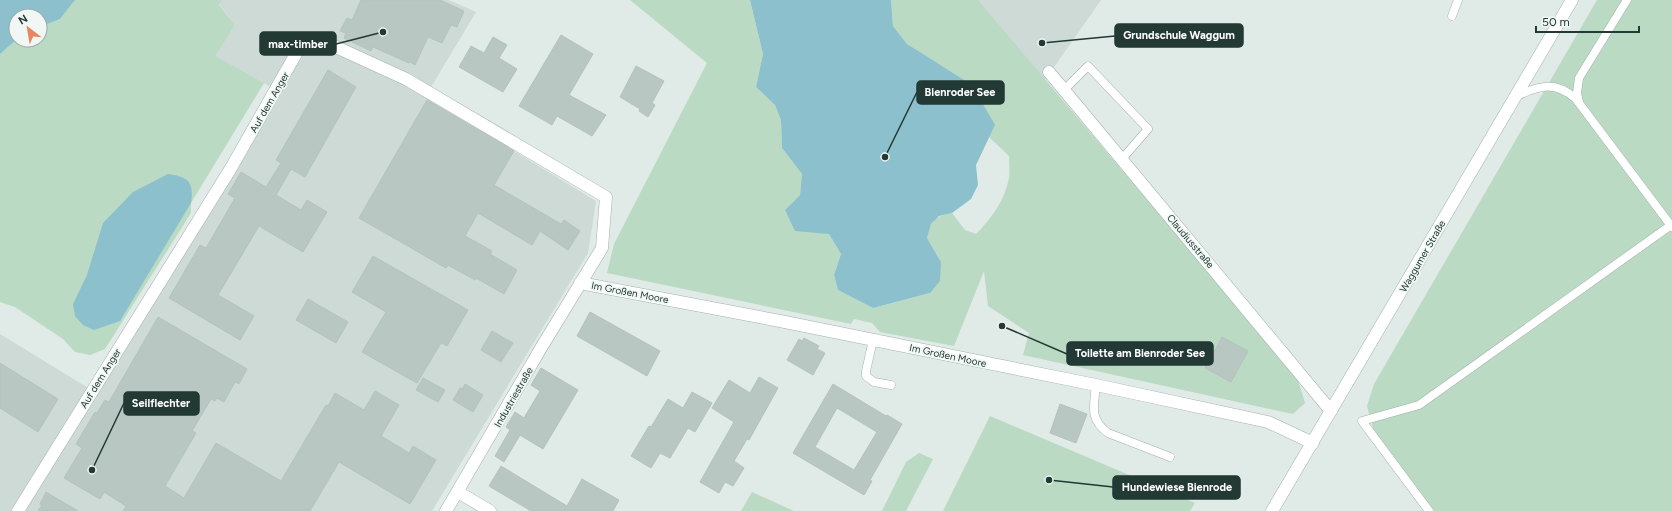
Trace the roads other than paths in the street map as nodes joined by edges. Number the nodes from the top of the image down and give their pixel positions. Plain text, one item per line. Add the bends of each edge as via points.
1 (1458, 0) edge
2 (1572, 0) edge
3 (1627, 0) edge
4 (1452, 16) dead end
5 (1049, 72) dead end
6 (1064, 90) junction
7 (1516, 96) junction
8 (1579, 103) junction
9 (1122, 159) junction
10 (1671, 226) edge
11 (580, 282) junction
12 (873, 340) junction
13 (891, 385) dead end
14 (1096, 385) junction
15 (1331, 411) junction
16 (1313, 442) junction
17 (1170, 457) dead end
18 (458, 492) junction
19 (18, 511) edge
20 (446, 511) edge
21 (490, 511) edge
22 (1272, 511) edge
23 (1429, 511) edge

1 - 4 lane
2 - 7 street, Waggumer Straße
3 - 8 lane via 1579,78
5 - 6 street, Claudiusstraße
6 - 9 street, Claudiusstraße
6 - 9 lane via 1088,66 1148,129
7 - 8 lane via 1529,90 1551,86 1562,88
7 - 15 street, Waggumer Straße
8 - 10 lane
9 - 15 street, Claudiusstraße
10 - 23 lane via 1418,405 1362,421
11 - 12 street, Im Großen Moore
11 - 18 street, Industriestraße
11 - 19 street, Auf dem Anger via 602,248 606,197 406,80 326,42 315,39 306,42 297,52 231,168
12 - 13 lane via 866,376 874,382
12 - 14 street, Im Großen Moore
14 - 16 street, Im Großen Moore via 1268,422
14 - 17 lane via 1094,406 1100,428
15 - 16 street, Waggumer Straße
16 - 22 street, Waggumer Straße
18 - 20 street, Industriestraße
18 - 21 street

